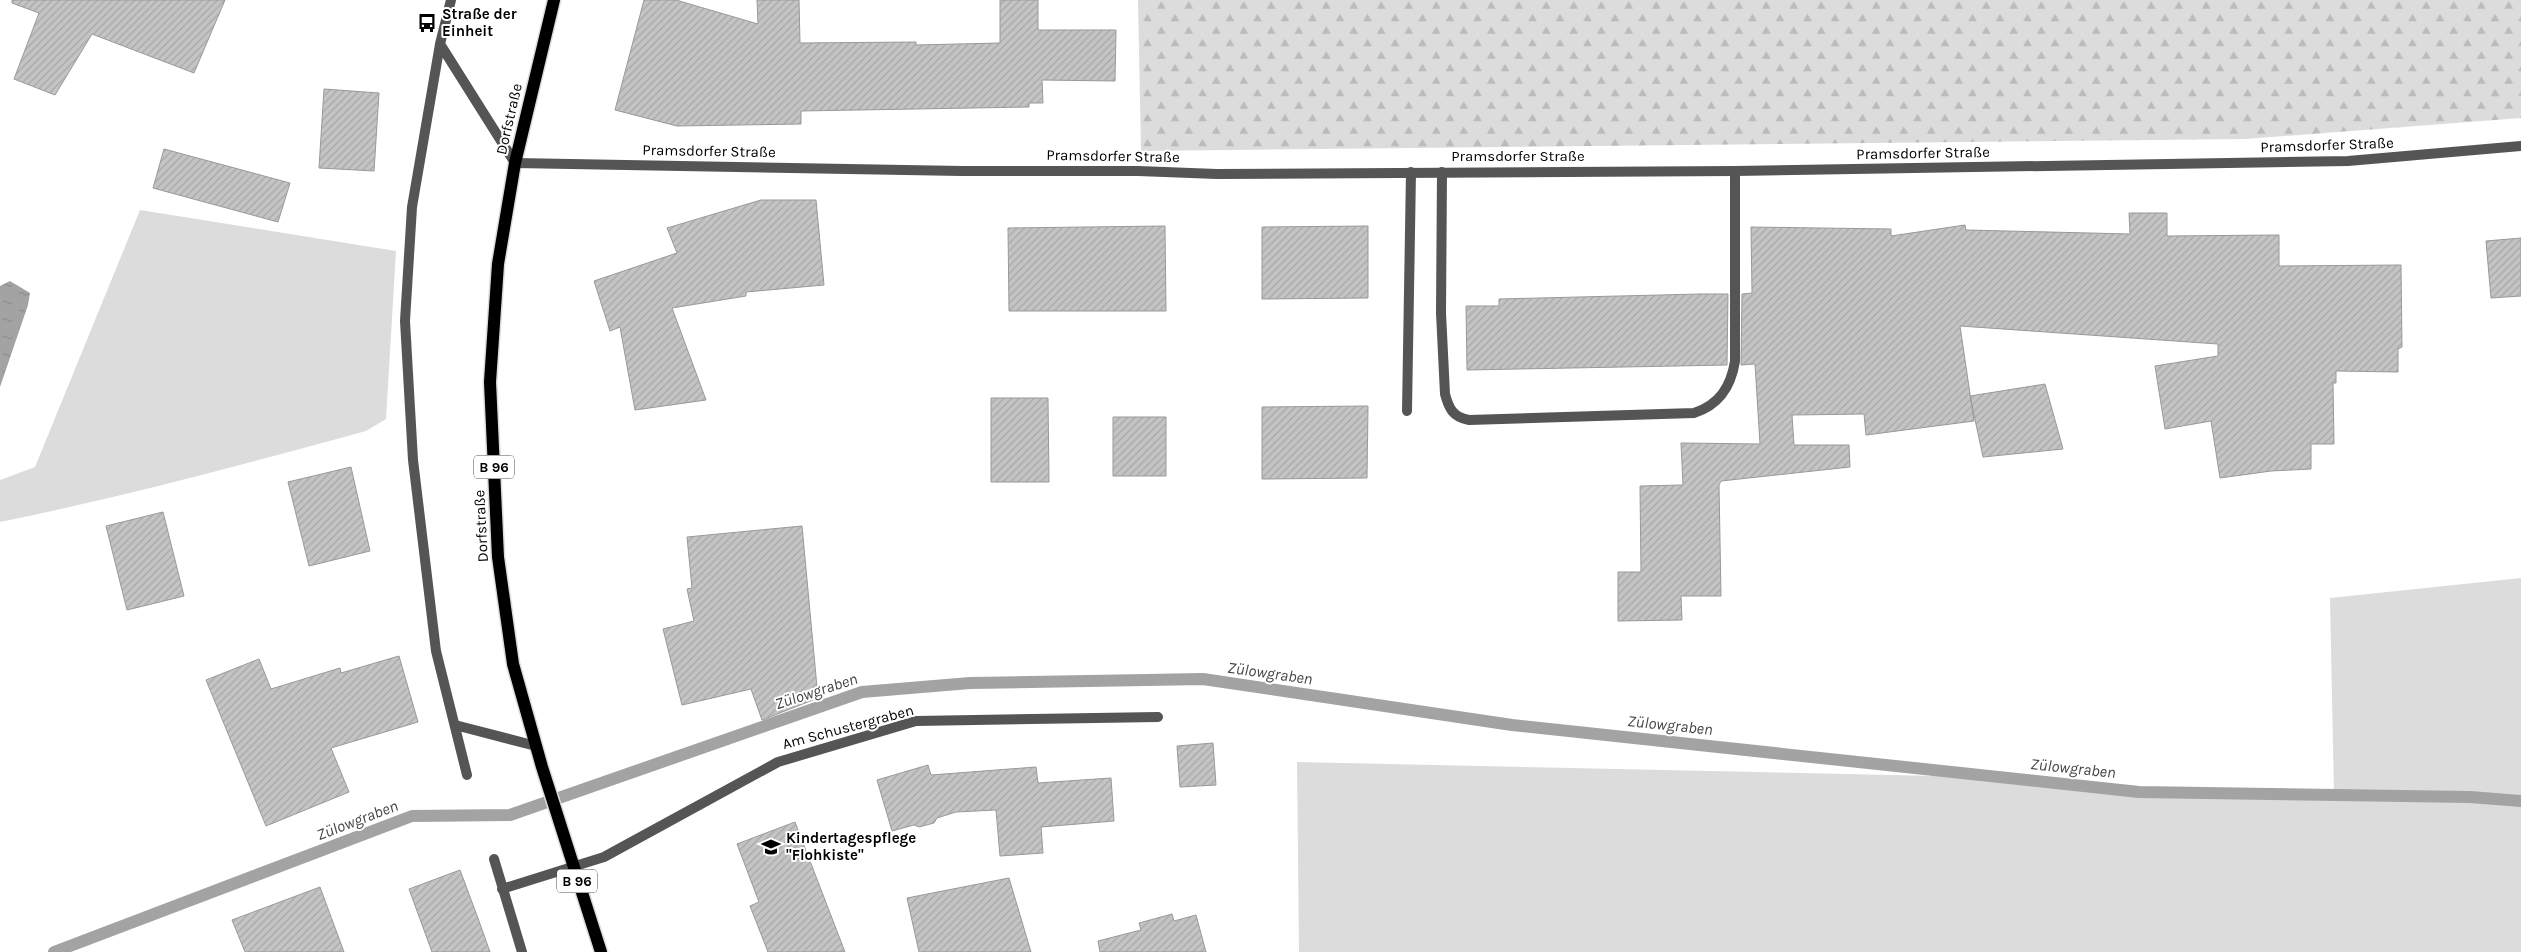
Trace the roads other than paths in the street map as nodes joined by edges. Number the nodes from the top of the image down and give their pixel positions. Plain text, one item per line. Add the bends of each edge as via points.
1 (451, 0) edge
2 (554, 0) edge
3 (440, 44) junction
4 (2521, 146) edge
5 (515, 164) junction
6 (1735, 170) junction
7 (1411, 172) junction
8 (1442, 172) junction
9 (1407, 411) dead end
10 (1158, 717) dead end
11 (455, 725) junction
12 (536, 746) junction
13 (467, 774) dead end
14 (494, 859) dead end
15 (572, 866) junction
16 (502, 890) junction
17 (522, 952) edge
18 (601, 952) edge

1 - 3 street
2 - 5 main road, Dorfstraße / B 96
3 - 5 street
3 - 11 street via 412,207 405,322 413,460 436,652
4 - 6 street, Pramsdorfer Straße via 2348,161
5 - 7 street, Pramsdorfer Straße via 962,171 1138,170 1217,174
5 - 12 main road, Dorfstraße / B 96 via 498,264 490,382 498,557 513,664
6 - 8 street, Pramsdorfer Straße
6 - 8 street via 1735,361 1732,378 1722,396 1694,413 1475,420 1457,418 1445,394 1441,313
7 - 8 street, Pramsdorfer Straße
7 - 9 street
10 - 15 street, Am Schustergraben via 916,721 778,762 604,857
11 - 12 street
11 - 13 street
12 - 15 main road, Dorfstraße / B 96
14 - 16 street
15 - 16 street, Am Schustergraben
15 - 18 main road, Dorfstraße / B 96
16 - 17 street

